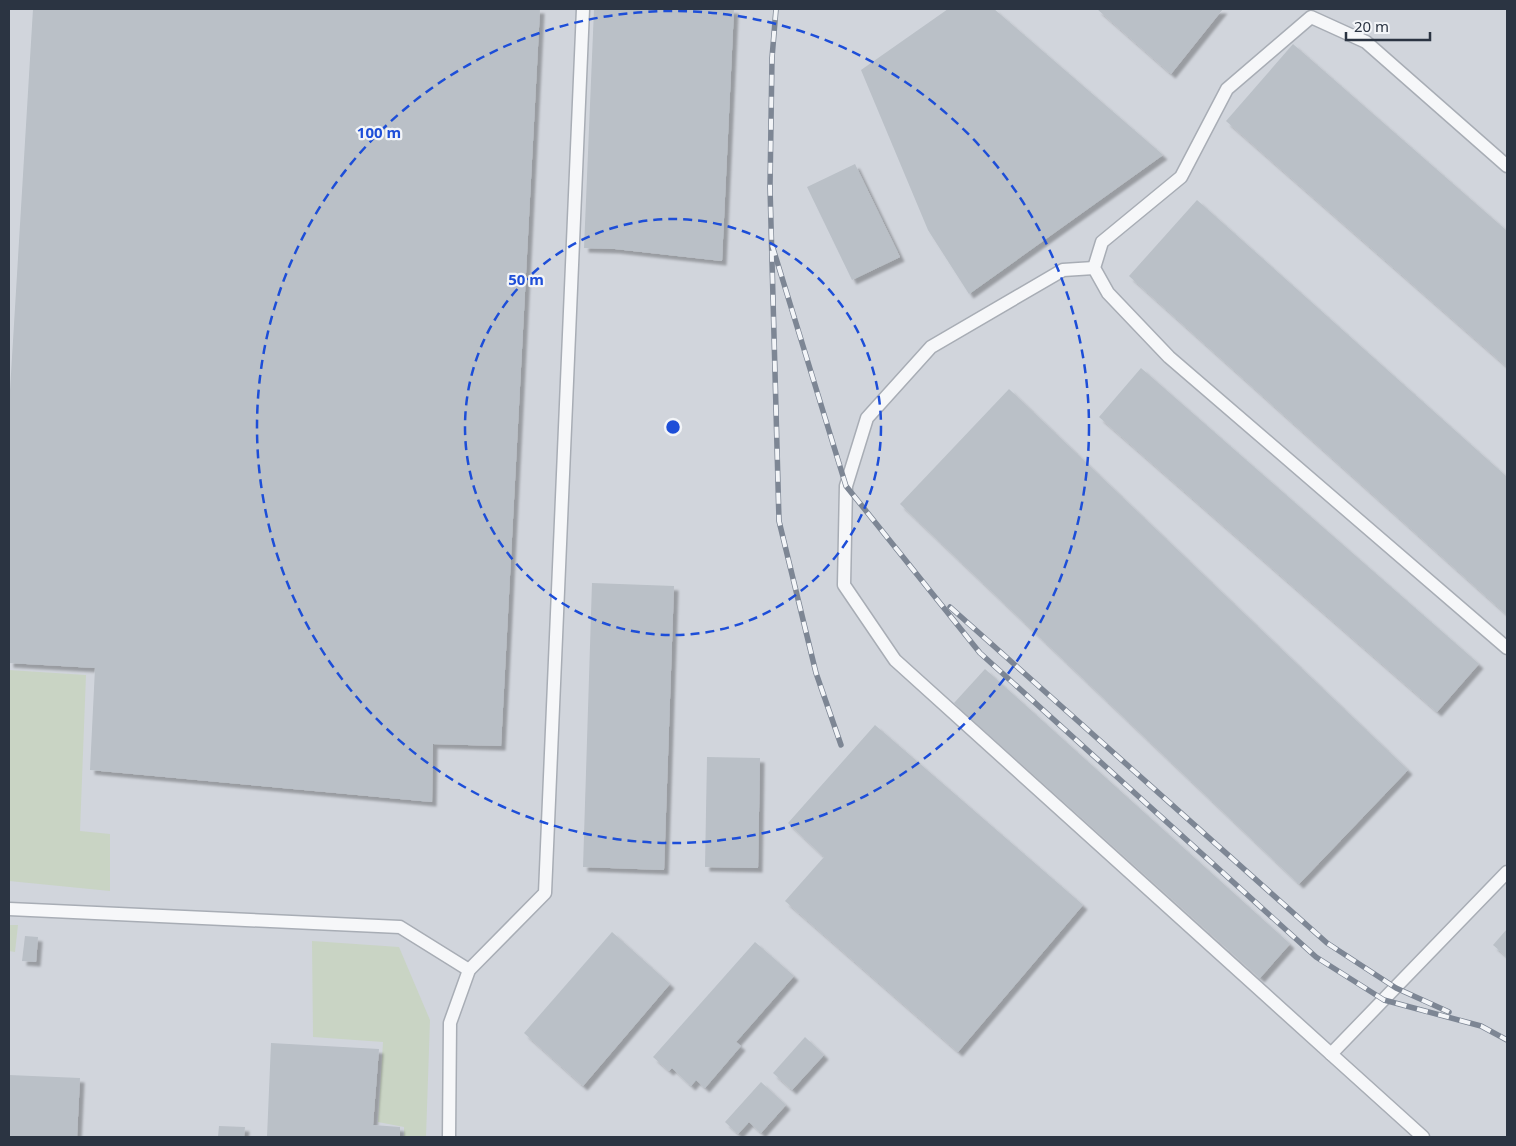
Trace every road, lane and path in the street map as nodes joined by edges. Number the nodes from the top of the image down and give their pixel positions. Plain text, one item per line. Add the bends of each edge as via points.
1 (582, 9) edge
2 (1507, 166) edge
3 (1094, 268) junction
4 (1507, 648) edge
5 (1507, 872) edge
6 (9, 909) edge
7 (469, 970) junction
8 (1331, 1054) junction
9 (448, 1137) edge
10 (1423, 1137) edge

1 - 7 lane via 545,893
2 - 3 lane via 1366,42 1311,17 1227,89 1181,177 1102,242
3 - 4 lane via 1108,293 1169,357
3 - 8 lane via 1063,270 931,347 867,418 846,486 844,585 895,660
5 - 8 lane
6 - 7 lane via 400,927
7 - 9 lane via 450,1023
8 - 10 lane

